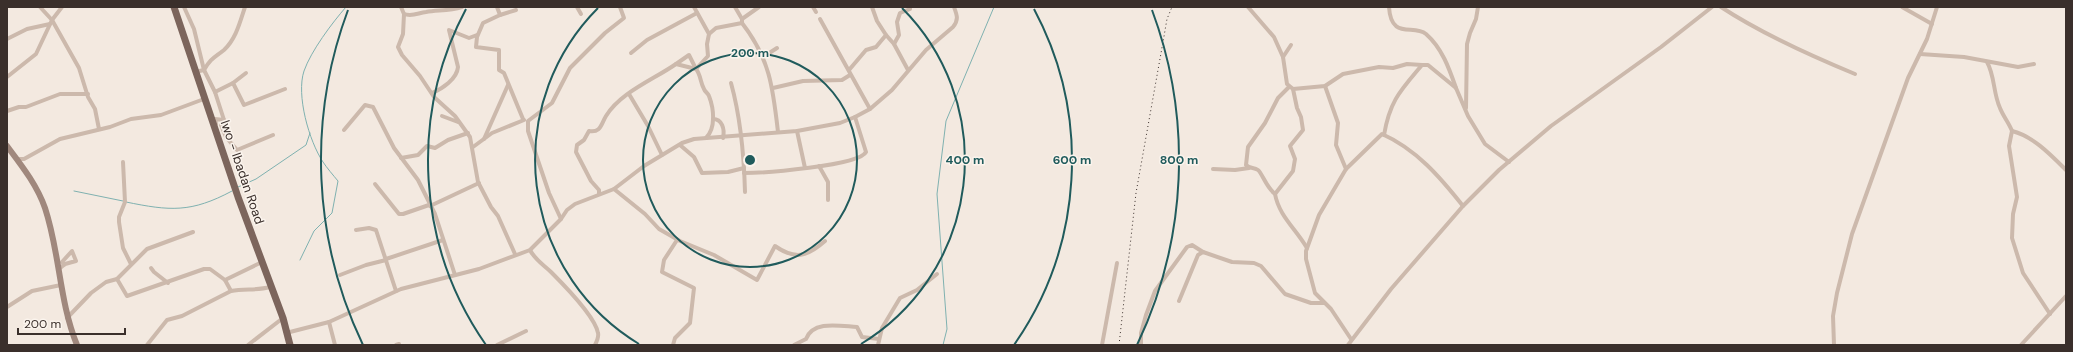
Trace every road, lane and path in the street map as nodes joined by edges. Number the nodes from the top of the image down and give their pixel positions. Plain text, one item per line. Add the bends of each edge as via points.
1 (40, 7) edge
2 (62, 7) edge
3 (174, 7) edge
4 (184, 7) edge
5 (245, 7) edge
6 (402, 7) edge
7 (462, 7) edge
8 (497, 7) edge
9 (577, 7) edge
10 (620, 7) edge
11 (694, 7) edge
12 (735, 7) edge
13 (757, 7) edge
14 (813, 7) edge
15 (872, 7) edge
16 (910, 7) edge
17 (954, 7) edge
18 (1248, 7) edge
19 (1389, 7) edge
20 (1478, 7) edge
21 (1712, 7) edge
22 (1721, 7) edge
23 (1902, 7) edge
24 (1937, 7) edge
25 (516, 10) dead end
26 (573, 10) dead end
27 (816, 12) dead end
28 (697, 13) junction
29 (404, 14) junction
30 (581, 14) dead end
31 (500, 15) junction
32 (820, 19) dead end
33 (742, 21) junction
34 (51, 22) junction
35 (1932, 24) junction
36 (709, 34) junction
37 (478, 35) junction
38 (886, 35) junction
39 (7, 39) edge
40 (894, 44) junction
41 (1291, 45) dead end
42 (777, 48) dead end
43 (631, 53) dead end
44 (1920, 54) junction
45 (763, 57) junction
46 (1282, 58) junction
47 (1986, 62) junction
48 (676, 64) junction
49 (2034, 64) dead end
50 (1422, 65) junction
51 (696, 69) junction
52 (204, 70) junction
53 (849, 70) junction
54 (908, 70) junction
55 (196, 72) junction
56 (246, 73) dead end
57 (1855, 74) dead end
58 (850, 75) junction
59 (7, 77) edge
60 (233, 83) junction
61 (731, 83) dead end
62 (508, 84) junction
63 (1325, 86) junction
64 (285, 88) dead end
65 (773, 88) junction
66 (1291, 88) junction
67 (1456, 88) junction
68 (215, 92) junction
69 (432, 93) junction
70 (88, 94) junction
71 (629, 94) junction
72 (204, 99) junction
73 (1466, 108) junction
74 (870, 109) junction
75 (7, 111) edge
76 (442, 116) dead end
77 (855, 117) junction
78 (523, 119) junction
79 (224, 120) junction
80 (713, 120) junction
81 (528, 121) junction
82 (459, 122) junction
83 (99, 129) junction
84 (344, 130) dead end
85 (797, 130) junction
86 (2012, 131) junction
87 (778, 132) junction
88 (468, 133) junction
89 (273, 135) dead end
90 (742, 135) junction
91 (1384, 135) junction
92 (723, 138) junction
93 (484, 139) junction
94 (706, 139) junction
95 (680, 144) junction
96 (7, 146) edge
97 (473, 147) junction
98 (662, 156) junction
99 (402, 158) junction
100 (17, 159) junction
101 (122, 162) dead end
102 (1509, 162) junction
103 (819, 166) junction
104 (744, 168) junction
105 (804, 168) junction
106 (1249, 168) junction
107 (1213, 169) dead end
108 (1346, 169) junction
109 (2066, 170) edge
110 (744, 173) junction
111 (233, 182) junction
112 (479, 183) junction
113 (375, 184) dead end
114 (614, 189) junction
115 (745, 192) dead end
116 (599, 194) junction
117 (1275, 194) junction
118 (828, 200) dead end
119 (429, 206) junction
120 (1463, 206) junction
121 (561, 218) junction
122 (356, 230) dead end
123 (194, 232) dead end
124 (443, 240) junction
125 (677, 240) junction
126 (825, 241) dead end
127 (1307, 248) junction
128 (530, 250) junction
129 (1203, 252) junction
130 (515, 254) junction
131 (386, 260) junction
132 (262, 262) junction
133 (1117, 263) dead end
134 (131, 264) junction
135 (64, 265) dead end
136 (151, 268) dead end
137 (58, 272) junction
138 (937, 274) dead end
139 (340, 275) dead end
140 (455, 275) junction
141 (117, 279) junction
142 (225, 280) junction
143 (168, 283) junction
144 (61, 286) junction
145 (270, 287) junction
146 (231, 291) junction
147 (396, 291) junction
148 (2066, 296) edge
149 (1178, 301) dead end
150 (1324, 303) junction
151 (7, 307) edge
152 (2050, 314) junction
153 (67, 318) junction
154 (282, 318) junction
155 (329, 322) junction
156 (526, 331) dead end
157 (286, 333) junction
158 (879, 339) junction
159 (1351, 339) junction
160 (77, 345) edge
161 (147, 345) edge
162 (248, 345) edge
163 (290, 345) edge
164 (335, 345) edge
165 (497, 345) edge
166 (595, 345) edge
167 (674, 345) edge
168 (794, 345) edge
169 (878, 345) edge
170 (1102, 345) edge
171 (1141, 345) edge
172 (1348, 345) edge
173 (1834, 345) edge
174 (2021, 345) edge

1 - 34 street
2 - 34 street
3 - 55 main road, Iwo - Ibadan Road
4 - 52 street via 194,28
5 - 52 street via 233,39 224,50 211,58
6 - 29 street
7 - 29 street via 451,11 426,11 410,16
8 - 31 street
9 - 26 street
9 - 30 street
10 - 81 street via 624,18 570,68 552,103
11 - 28 street
12 - 33 street
13 - 33 street
14 - 27 street
15 - 38 street
16 - 40 street via 900,13 897,22 899,36
17 - 54 street via 956,23
18 - 46 street via 1274,37
19 - 67 street via 1389,17 1398,26 1406,31 1425,33 1434,42 1446,62
20 - 73 street via 1467,44
21 - 102 street via 1551,126
22 - 57 street via 1756,28
23 - 35 street
24 - 35 street
25 - 31 street
28 - 36 street
28 - 43 street via 647,40
29 - 69 street via 403,34 398,47
31 - 37 street via 484,23
32 - 53 street
33 - 36 street via 716,28
33 - 45 street
34 - 39 street via 27,29
34 - 59 street via 36,54
34 - 70 street via 79,68
35 - 44 street
36 - 51 street via 708,56
37 - 62 street via 476,47 498,50 499,70 504,73
37 - 69 street via 468,38 449,30 457,72
38 - 40 street
38 - 53 street via 876,47 866,50
40 - 54 street
41 - 46 street
42 - 45 street
44 - 47 street via 1964,57
44 - 173 street via 1908,78 1852,234 1833,316
45 - 65 street
46 - 66 street via 1287,84
47 - 49 street via 2018,67
47 - 86 street via 1993,73 1993,85 2000,109
48 - 51 street
48 - 51 street via 689,55
48 - 71 street
50 - 63 street via 1407,64 1343,74
50 - 67 street via 1431,66
50 - 91 street via 1392,105
51 - 80 street via 709,95
52 - 55 street
52 - 68 street
53 - 58 street
54 - 74 street via 892,90
55 - 72 main road, Iwo - Ibadan Road
56 - 60 street
58 - 65 street via 842,80 803,81
58 - 74 street
60 - 64 street via 244,105
60 - 68 street
61 - 90 street
62 - 78 street
62 - 93 street
63 - 66 street
63 - 108 street via 1338,123 1336,145
65 - 87 street
66 - 106 street via 1278,98 1248,147 1246,165
66 - 117 street via 1303,130 1290,146 1295,159 1293,171
67 - 73 street
68 - 79 street
69 - 82 street
70 - 75 street via 60,94
70 - 83 street via 95,109
71 - 98 street
71 - 116 street via 609,112 600,129 595,132 589,131 576,148
72 - 83 street via 161,115 131,119
72 - 111 main road, Iwo - Ibadan Road
73 - 102 street via 1485,144
74 - 77 street
76 - 82 street
77 - 85 street via 840,123
77 - 103 street via 865,155 831,166
78 - 81 street
78 - 93 street
79 - 89 street via 221,125 236,150
79 - 111 street via 215,119
80 - 92 street via 717,120 724,128
80 - 94 street via 710,134
81 - 121 street via 528,131
82 - 88 street
83 - 100 street via 60,139 24,159
84 - 99 street via 365,105 372,106
85 - 87 street
85 - 105 street
86 - 109 street via 2018,132 2044,150
86 - 152 street via 2009,146 2017,197 2012,214 2012,238 2023,273
87 - 90 street
88 - 97 street
88 - 99 street via 435,148 427,146 418,155
90 - 92 street
90 - 104 street
91 - 108 street via 1381,134
91 - 120 street via 1410,148
92 - 94 street
93 - 97 street
94 - 95 street via 694,139
95 - 98 street
95 - 104 street via 694,157 702,173 728,172
96 - 100 street
97 - 112 street
98 - 114 street
99 - 119 street via 418,180
100 - 137 street via 27,172 45,208
101 - 134 street via 125,202 119,222 123,248
102 - 120 street
103 - 105 street
103 - 118 street via 828,182
104 - 110 street
105 - 110 street via 773,173
106 - 107 street
106 - 117 street via 1258,170 1267,188
108 - 127 street via 1319,215
110 - 115 street
111 - 132 main road, Iwo - Ibadan Road
112 - 119 street
112 - 130 street via 498,216
113 - 119 street via 399,214
114 - 116 street
114 - 125 street via 659,229
116 - 121 street via 575,204
117 - 127 street via 1283,217
119 - 124 street
120 - 159 street
121 - 128 street
122 - 131 street via 376,230
123 - 134 street via 147,249
124 - 131 street
124 - 140 street
125 - 126 street via 714,255 757,280 775,246 785,253 794,255 812,253
125 - 167 street via 664,260 662,272 694,288 690,323 675,338
127 - 150 street via 1310,281 1315,293
128 - 130 street
128 - 166 street via 540,264 573,294 590,317 598,332
129 - 149 street via 1198,255
129 - 150 street via 1232,262 1254,263 1261,266 1285,294 1311,303
129 - 171 street via 1192,245 1187,247 1155,291 1141,333
130 - 140 street via 479,269
131 - 139 street via 366,264
131 - 147 street
132 - 142 street
132 - 145 main road, Iwo - Ibadan Road
133 - 170 street
134 - 141 street
135 - 137 street
136 - 143 street
137 - 144 street
138 - 158 street via 917,290 900,298 882,328
140 - 147 street
141 - 143 street via 127,296
141 - 153 street via 106,282 91,292
142 - 143 street via 208,269
142 - 146 street
144 - 151 street via 32,291
144 - 153 street
145 - 146 street via 261,290
145 - 154 main road, Iwo - Ibadan Road
146 - 161 street via 182,316 167,320
147 - 155 street
148 - 152 street
150 - 159 street via 1331,308
152 - 174 street
153 - 160 street
154 - 157 main road, Iwo - Ibadan Road
154 - 162 street
155 - 157 street
155 - 164 street
156 - 165 street
157 - 163 main road, Iwo - Ibadan Road
158 - 168 street via 862,336 857,326 826,326 816,327 809,332 806,339
158 - 169 street
159 - 172 street

